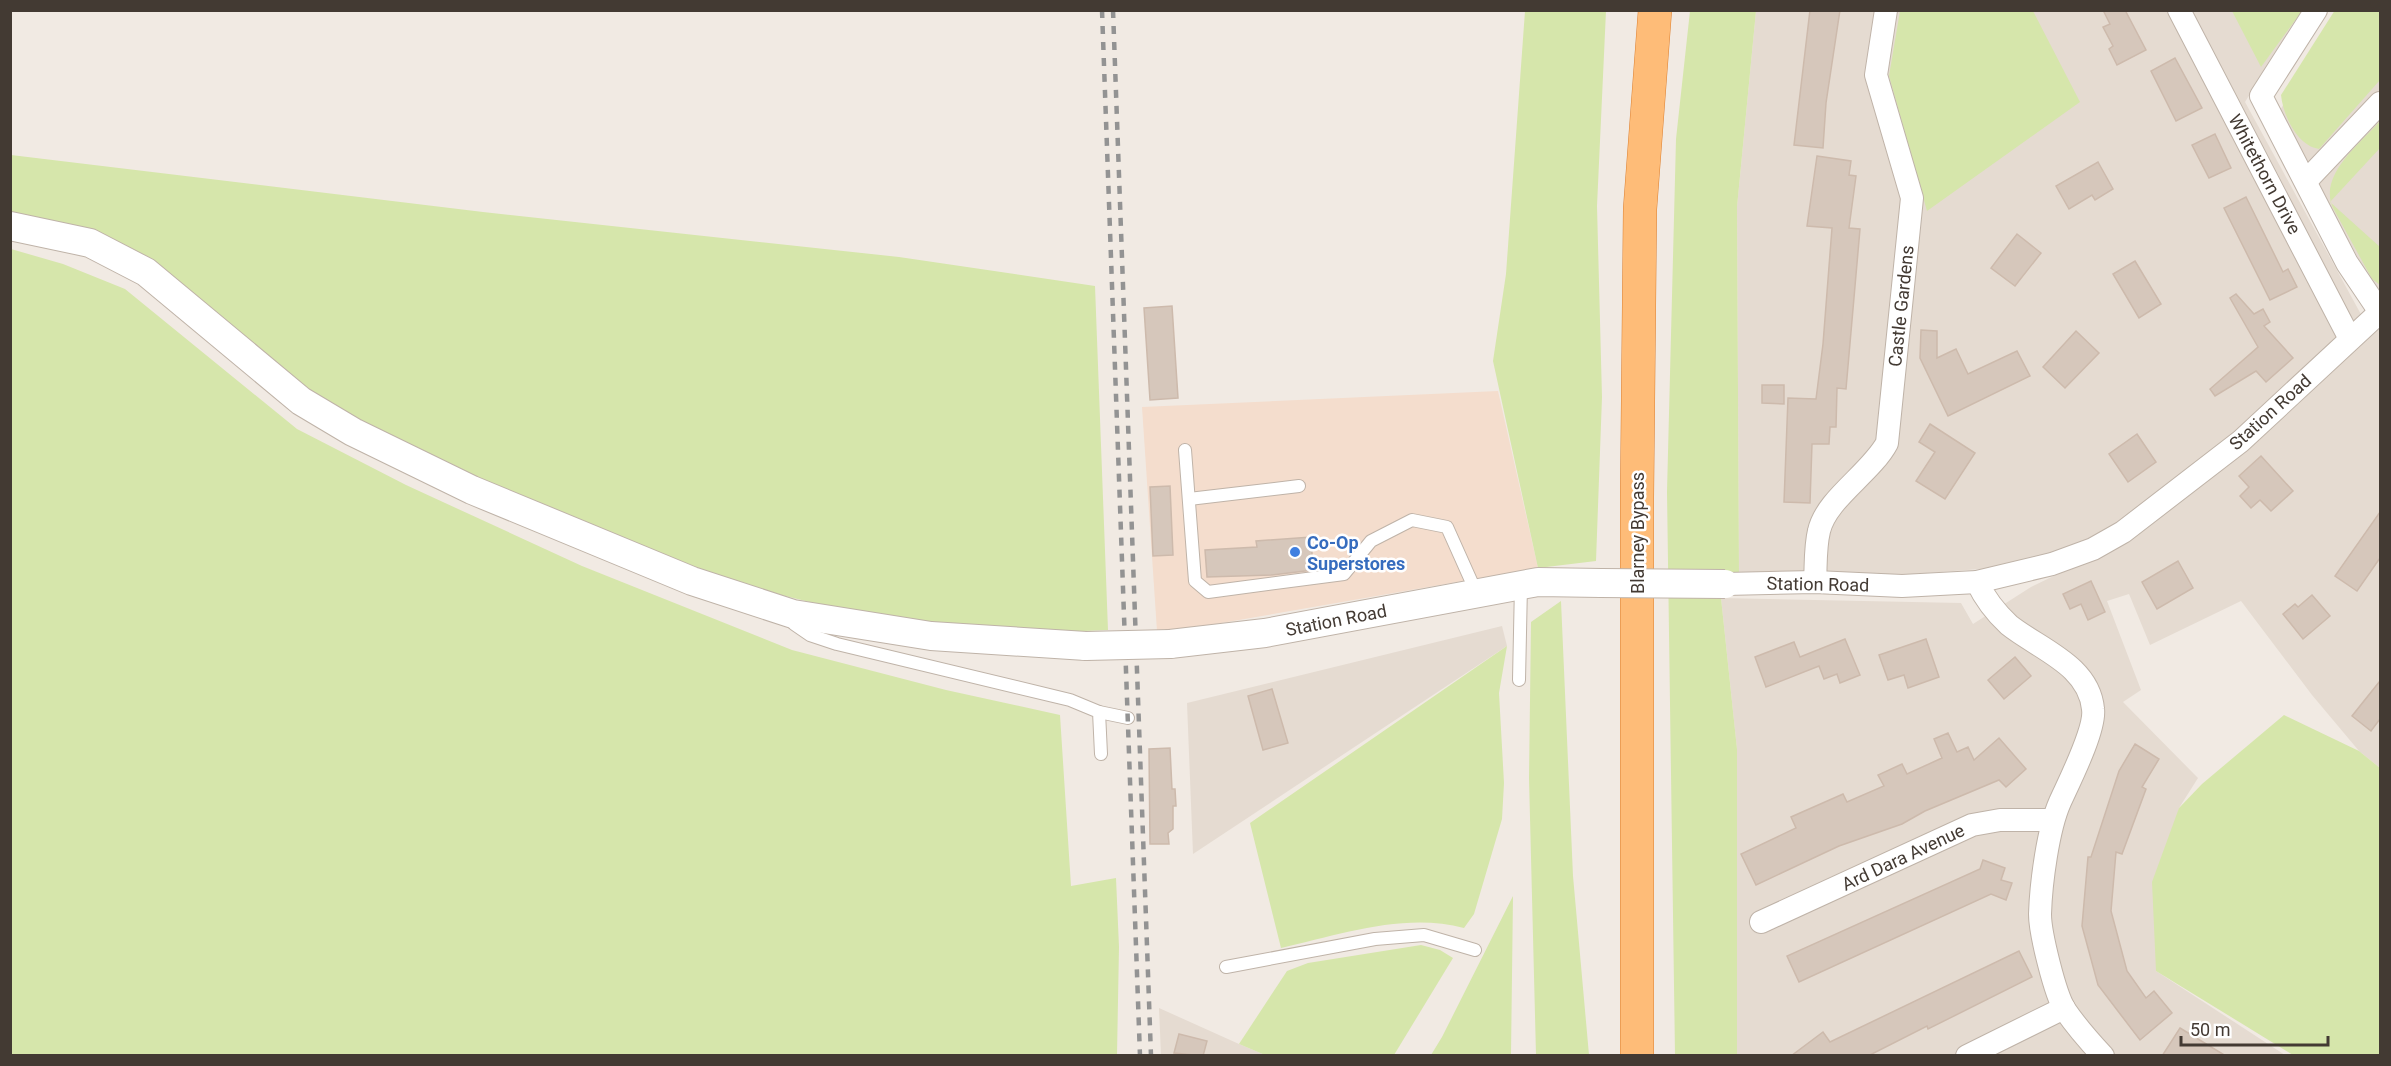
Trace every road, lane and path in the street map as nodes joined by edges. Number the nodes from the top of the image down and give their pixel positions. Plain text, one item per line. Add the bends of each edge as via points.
1 (1655, 10) edge
2 (1886, 10) edge
3 (2178, 10) edge
4 (2316, 10) edge
5 (2380, 103) edge
6 (2306, 181) junction
7 (10, 226) edge
8 (2380, 312) edge
9 (2350, 339) junction
10 (1185, 450) dead end
11 (1299, 486) dead end
12 (1189, 499) junction
13 (1815, 582) junction
14 (1977, 582) junction
15 (1725, 584) joint
16 (1521, 585) junction
17 (1477, 594) junction
18 (793, 614) junction
19 (1519, 680) dead end
20 (1099, 712) junction
21 (1128, 717) dead end
22 (1101, 754) dead end
23 (2052, 820) junction
24 (1761, 922) dead end
25 (1475, 950) dead end
26 (1226, 967) dead end
27 (2064, 1008) junction
28 (1637, 1056) edge
29 (1967, 1056) edge
30 (2103, 1056) edge

1 - 28 highway, Blarney Bypass via 1640,209
2 - 13 street, Castle Gardens via 1876,75 1912,198 1887,443 1879,459 1834,504 1819,529
3 - 9 street, Whitethorn Drive
4 - 6 street via 2261,96
5 - 6 street
6 - 8 street via 2347,263
7 - 18 street, Station Road via 90,243 146,272 301,401 362,437 483,495 692,581
8 - 9 street, Station Road
9 - 14 street, Station Road via 2241,441 2123,532 2093,549 2052,564
10 - 12 lane
11 - 12 lane
12 - 17 lane via 1195,581 1208,592 1344,574 1371,541 1412,520 1447,527
13 - 14 street, Station Road via 1902,586
13 - 15 street, Station Road
14 - 23 street via 1988,604 2010,626 2060,658 2089,693 2094,710 2090,728
15 - 16 street, Station Road, bridge
16 - 17 street, Station Road
16 - 19 lane
17 - 18 street, Station Road, bridge via 1265,633 1170,644 1086,646 931,636
18 - 20 lane via 794,624 810,636 1059,697
20 - 21 lane
20 - 22 lane
23 - 24 street, Ard Dara Avenue via 2000,820 1972,825
23 - 27 street via 2040,915
25 - 26 lane via 1424,935 1375,939
27 - 29 street
27 - 30 street

